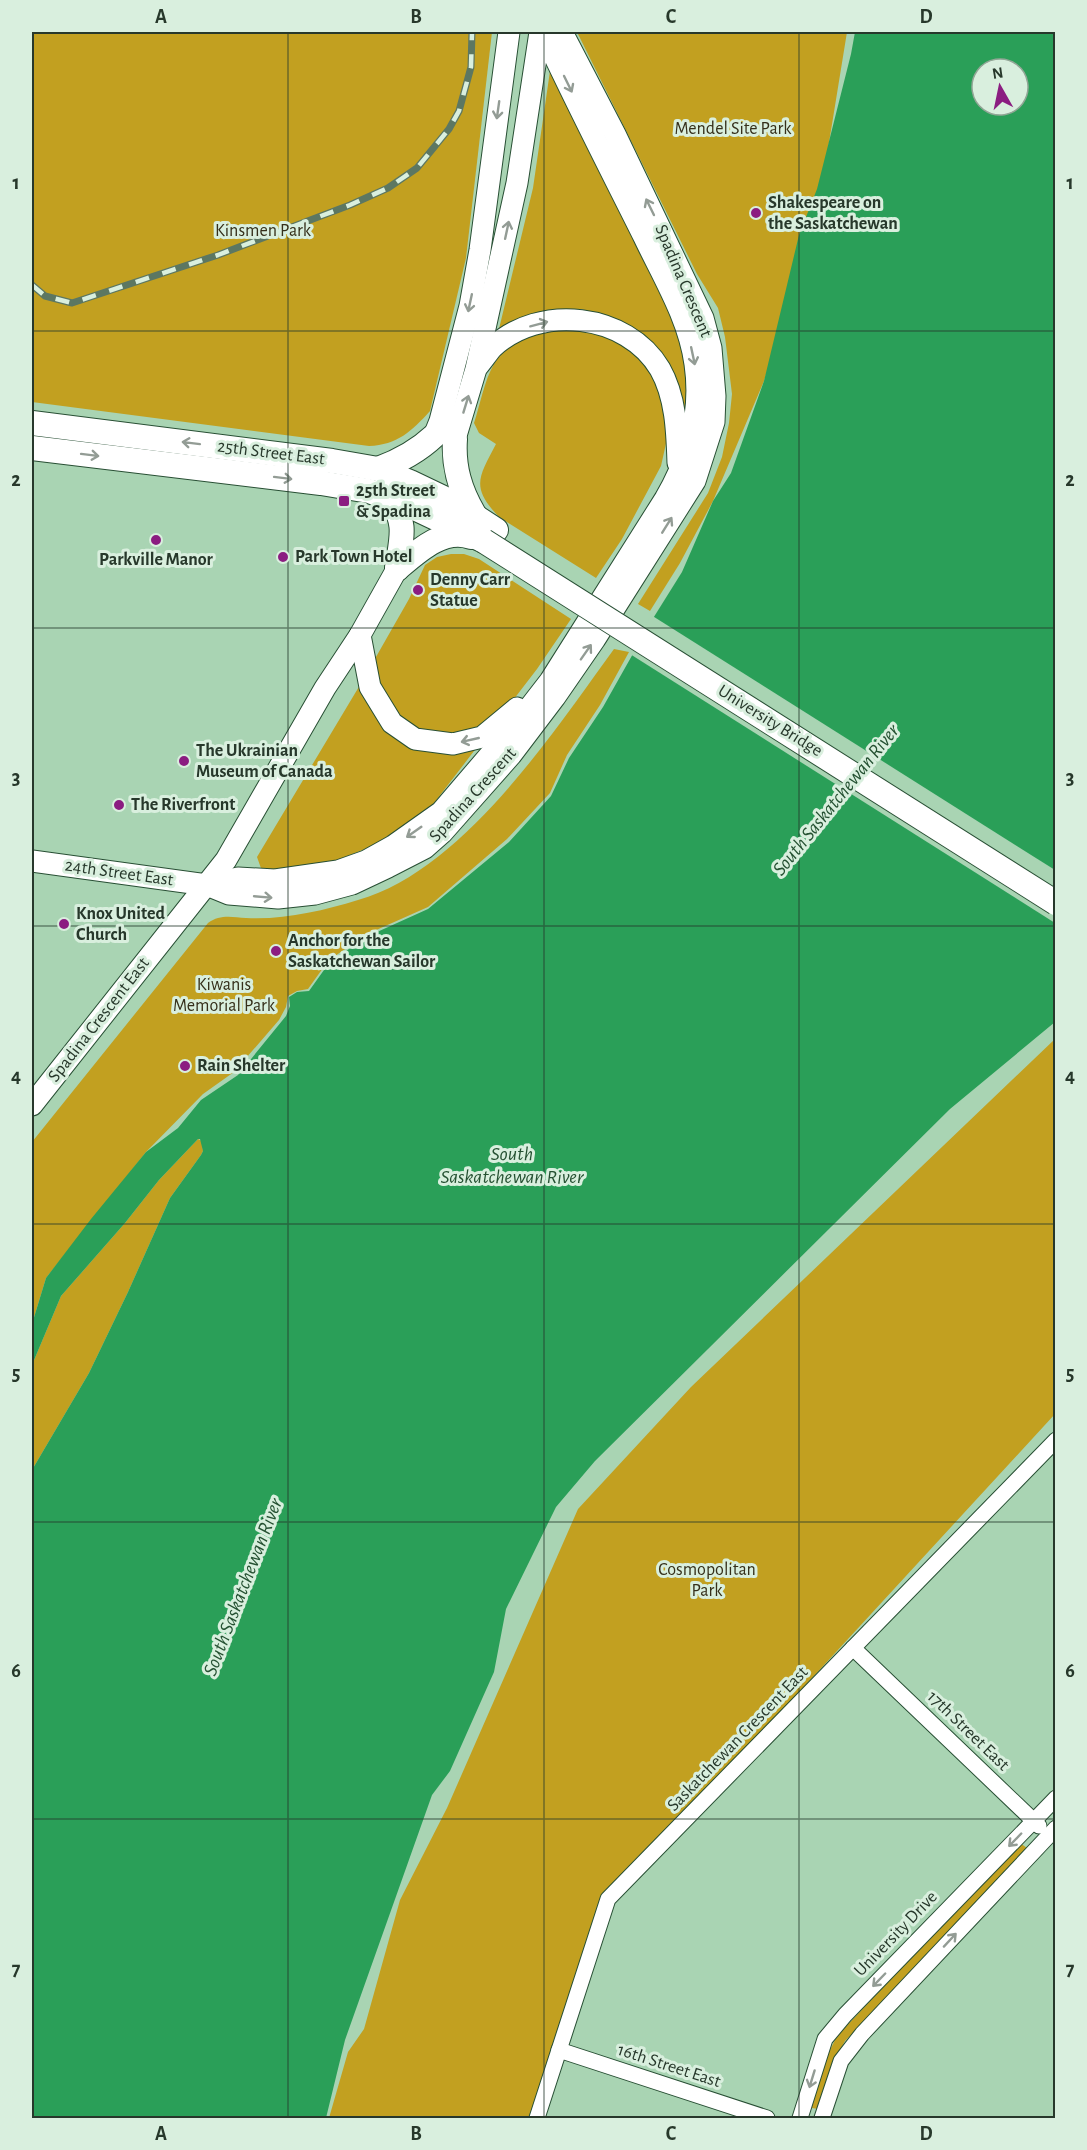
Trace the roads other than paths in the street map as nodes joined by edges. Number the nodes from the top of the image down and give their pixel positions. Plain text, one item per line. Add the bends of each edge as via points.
1 (509, 32) edge
2 (541, 32) edge
3 (562, 32) edge
4 (476, 369) junction
5 (32, 423) edge
6 (445, 437) junction
7 (32, 448) edge
8 (378, 469) junction
9 (679, 476) junction
10 (390, 498) junction
11 (474, 514) junction
12 (490, 536) junction
13 (397, 569) junction
14 (360, 635) junction
15 (550, 681) junction
16 (32, 861) edge
17 (207, 885) junction
18 (1056, 885) edge
19 (1056, 903) edge
20 (32, 1106) edge
21 (1056, 1440) edge
22 (852, 1648) junction
23 (1056, 1798) edge
24 (1033, 1821) junction
25 (1053, 1835) edge
26 (559, 2050) junction
27 (537, 2118) edge
28 (767, 2118) edge
29 (800, 2118) edge
30 (822, 2118) edge

1 -> 6 street via 480,250 470,306 440,421
4 -> 2 street, Spadina Crescent via 517,183
2 -> 9 street, Spadina Crescent via 689,338 698,393 689,451
17 -> 3 street, Spadina Crescent via 229,894 268,898 315,894 352,884 424,848 511,755 555,697 695,481 714,422 711,348 703,318
6 -> 4 street, Spadina Crescent
4 -> 9 street via 493,348 526,327 554,320 595,322 629,337 660,368 670,390
8 -> 5 main road, 25th Street East
6 - 8 main road
6 - 11 main road
7 -> 10 main road, 25th Street East via 321,483
8 - 11 main road, 25th Street East
9 - 15 street, Spadina Crescent
10 - 12 main road, 25th Street East
10 - 13 main road via 402,523
11 - 12 main road, 25th Street East
12 - 13 main road via 451,536 434,541
12 - 18 main road, University Bridge
12 - 19 main road, University Bridge, bridge via 588,605
13 - 14 street, Spadina Crescent East
15 -> 14 street via 482,738 453,744 415,739 392,723 370,687
14 - 17 street, Spadina Crescent East via 226,860
15 -> 17 street, Spadina Crescent via 441,812 393,846 338,871 276,880 237,878
16 - 17 street, 24th Street East
17 - 20 street, Spadina Crescent East
21 - 22 street, Saskatchewan Crescent East
22 - 24 street, 17th Street East
22 - 26 street, Saskatchewan Crescent East via 608,1899
23 - 24 street, University Drive
24 - 25 street, 17th Street East
24 -> 29 street, University Drive via 825,2039
30 -> 25 street via 841,2061 862,2034
26 - 27 street, Saskatchewan Crescent East
26 - 28 street, 16th Street East

